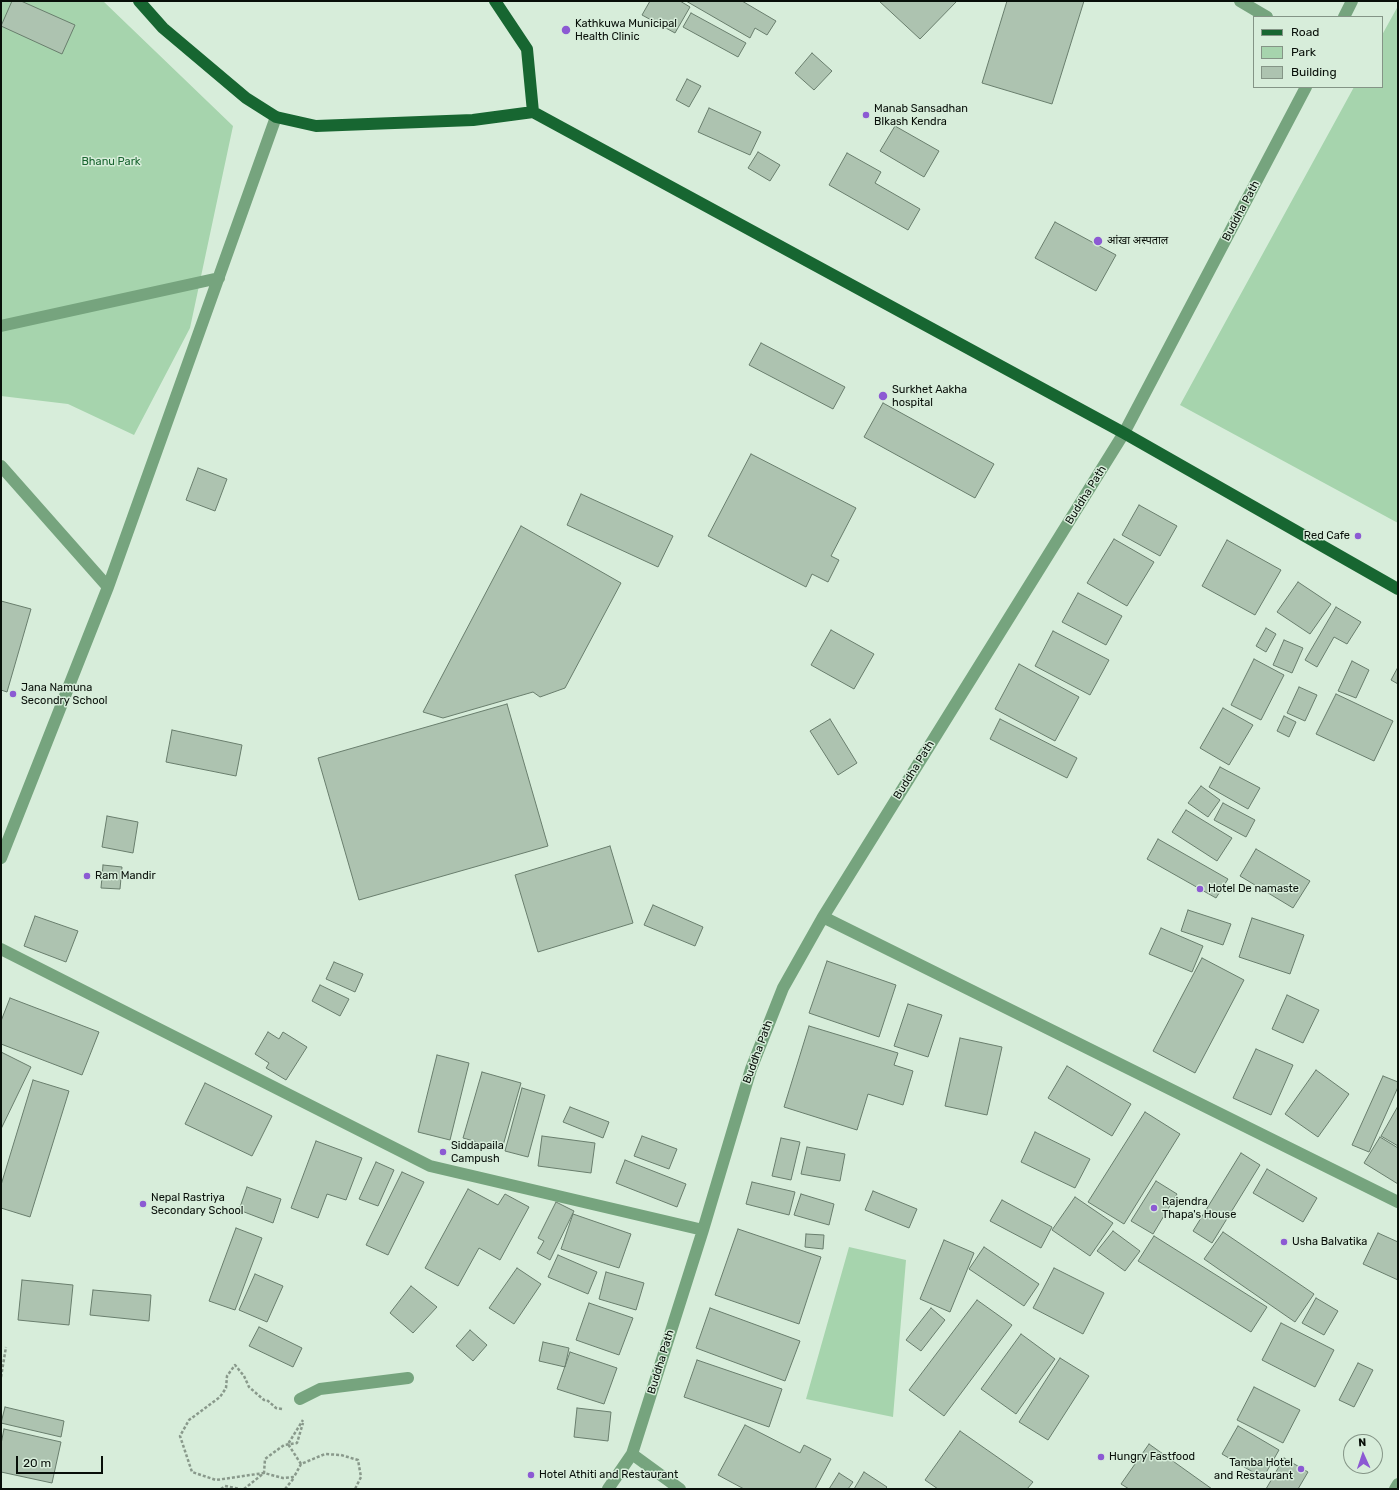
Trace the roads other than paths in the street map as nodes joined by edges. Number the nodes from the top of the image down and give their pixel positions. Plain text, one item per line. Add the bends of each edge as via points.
1 (139, 1) edge
2 (495, 1) edge
3 (1240, 1) edge
4 (1352, 1) edge
5 (1266, 16) edge
6 (1344, 16) edge
7 (1305, 88) edge
8 (532, 112) junction
9 (276, 117) junction
10 (219, 278) junction
11 (1, 326) edge
12 (1124, 433) junction
13 (1, 466) edge
14 (108, 587) junction
15 (1398, 590) edge
16 (1, 858) edge
17 (823, 917) junction
18 (1, 949) edge
19 (1398, 1202) edge
20 (702, 1230) junction
21 (408, 1378) dead end
22 (300, 1399) road end
23 (632, 1454) junction
24 (1398, 1484) edge
25 (608, 1489) edge
26 (680, 1489) edge
27 (1395, 1489) edge

1 - 9 main road via 163,28 246,98
2 - 8 main road via 527,49
3 - 5 street
4 - 6 street
7 - 12 street, Buddha Path
8 - 9 main road via 473,120 316,126
8 - 12 main road
9 - 10 street
10 - 11 street
10 - 14 street
12 - 15 main road
12 - 17 street, Buddha Path
13 - 14 street
14 - 16 street
17 - 19 street
17 - 20 street, Buddha Path via 782,988 751,1069
18 - 20 street via 430,1166
20 - 23 street, Buddha Path
21 - 22 street via 320,1389
23 - 25 street, Buddha Path
23 - 26 street
24 - 27 street

